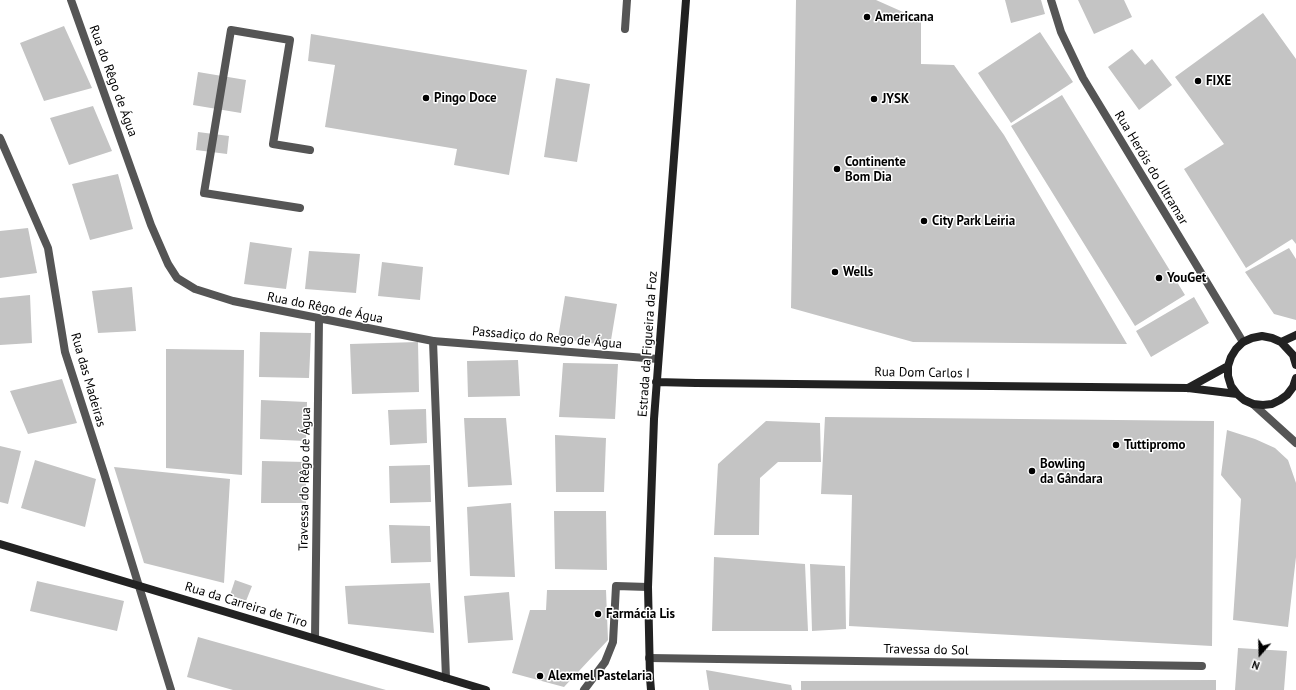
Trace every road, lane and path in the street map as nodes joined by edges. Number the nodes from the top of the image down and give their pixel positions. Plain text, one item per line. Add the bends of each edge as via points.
1 (71, 0) edge
2 (627, 0) edge
3 (686, 0) edge
4 (1051, 0) edge
5 (624, 29) dead end
6 (0, 138) edge
7 (310, 150) dead end
8 (300, 208) dead end
9 (319, 319) junction
10 (1296, 335) edge
11 (433, 341) junction
12 (1243, 342) junction
13 (1281, 342) junction
14 (658, 359) junction
15 (1296, 364) edge
16 (1228, 366) junction
17 (1296, 378) edge
18 (656, 382) junction
19 (1188, 388) junction
20 (1236, 394) junction
21 (1253, 404) junction
22 (1296, 443) edge
23 (0, 544) edge
24 (138, 585) junction
25 (648, 587) junction
26 (315, 638) junction
27 (649, 658) junction
28 (1202, 666) dead end
29 (446, 678) junction
30 (171, 690) edge
31 (486, 690) edge
32 (584, 690) edge
33 (651, 690) edge

1 - 9 street, Rua do Rêgo de Água via 151,225 177,278 195,289 233,301
2 - 5 street
3 - 14 main road, Estrada da Figueira da Foz
4 - 12 street, Rua Heróis do Ultramar via 1061,32 1083,78
6 - 24 street, Rua das Madeiras via 48,248 65,352
7 - 8 street via 273,144 290,40 231,30 204,193
9 - 11 street, Rua do Rêgo de Água
9 - 26 street, Travessa do Rêgo de Água
10 - 13 main road
11 - 14 street, Passadiço do Rego de Água
11 - 29 street
12 - 13 main road via 1262,336
12 - 16 main road via 1236,349
13 - 15 main road via 1292,354
14 - 18 main road, Estrada da Figueira da Foz
16 - 19 main road, Rua Dom Carlos I
16 - 20 main road via 1228,376
17 - 21 main road via 1288,395 1280,400 1272,404
18 - 19 main road, Rua Dom Carlos I
18 - 25 main road, Estrada da Figueira da Foz
19 - 20 main road, Rua Dom Carlos I
20 - 21 main road
21 - 22 street
23 - 24 main road, Rua da Carreira de Tiro
24 - 26 main road, Rua da Carreira de Tiro
24 - 30 street, Rua das Madeiras
25 - 27 main road, Estrada da Figueira da Foz
25 - 32 street via 616,586 613,642 605,662
26 - 29 main road, Rua da Carreira de Tiro
27 - 28 street, Travessa do Sol
27 - 33 main road, Estrada da Figueira da Foz
29 - 31 main road, Rua da Carreira de Tiro

